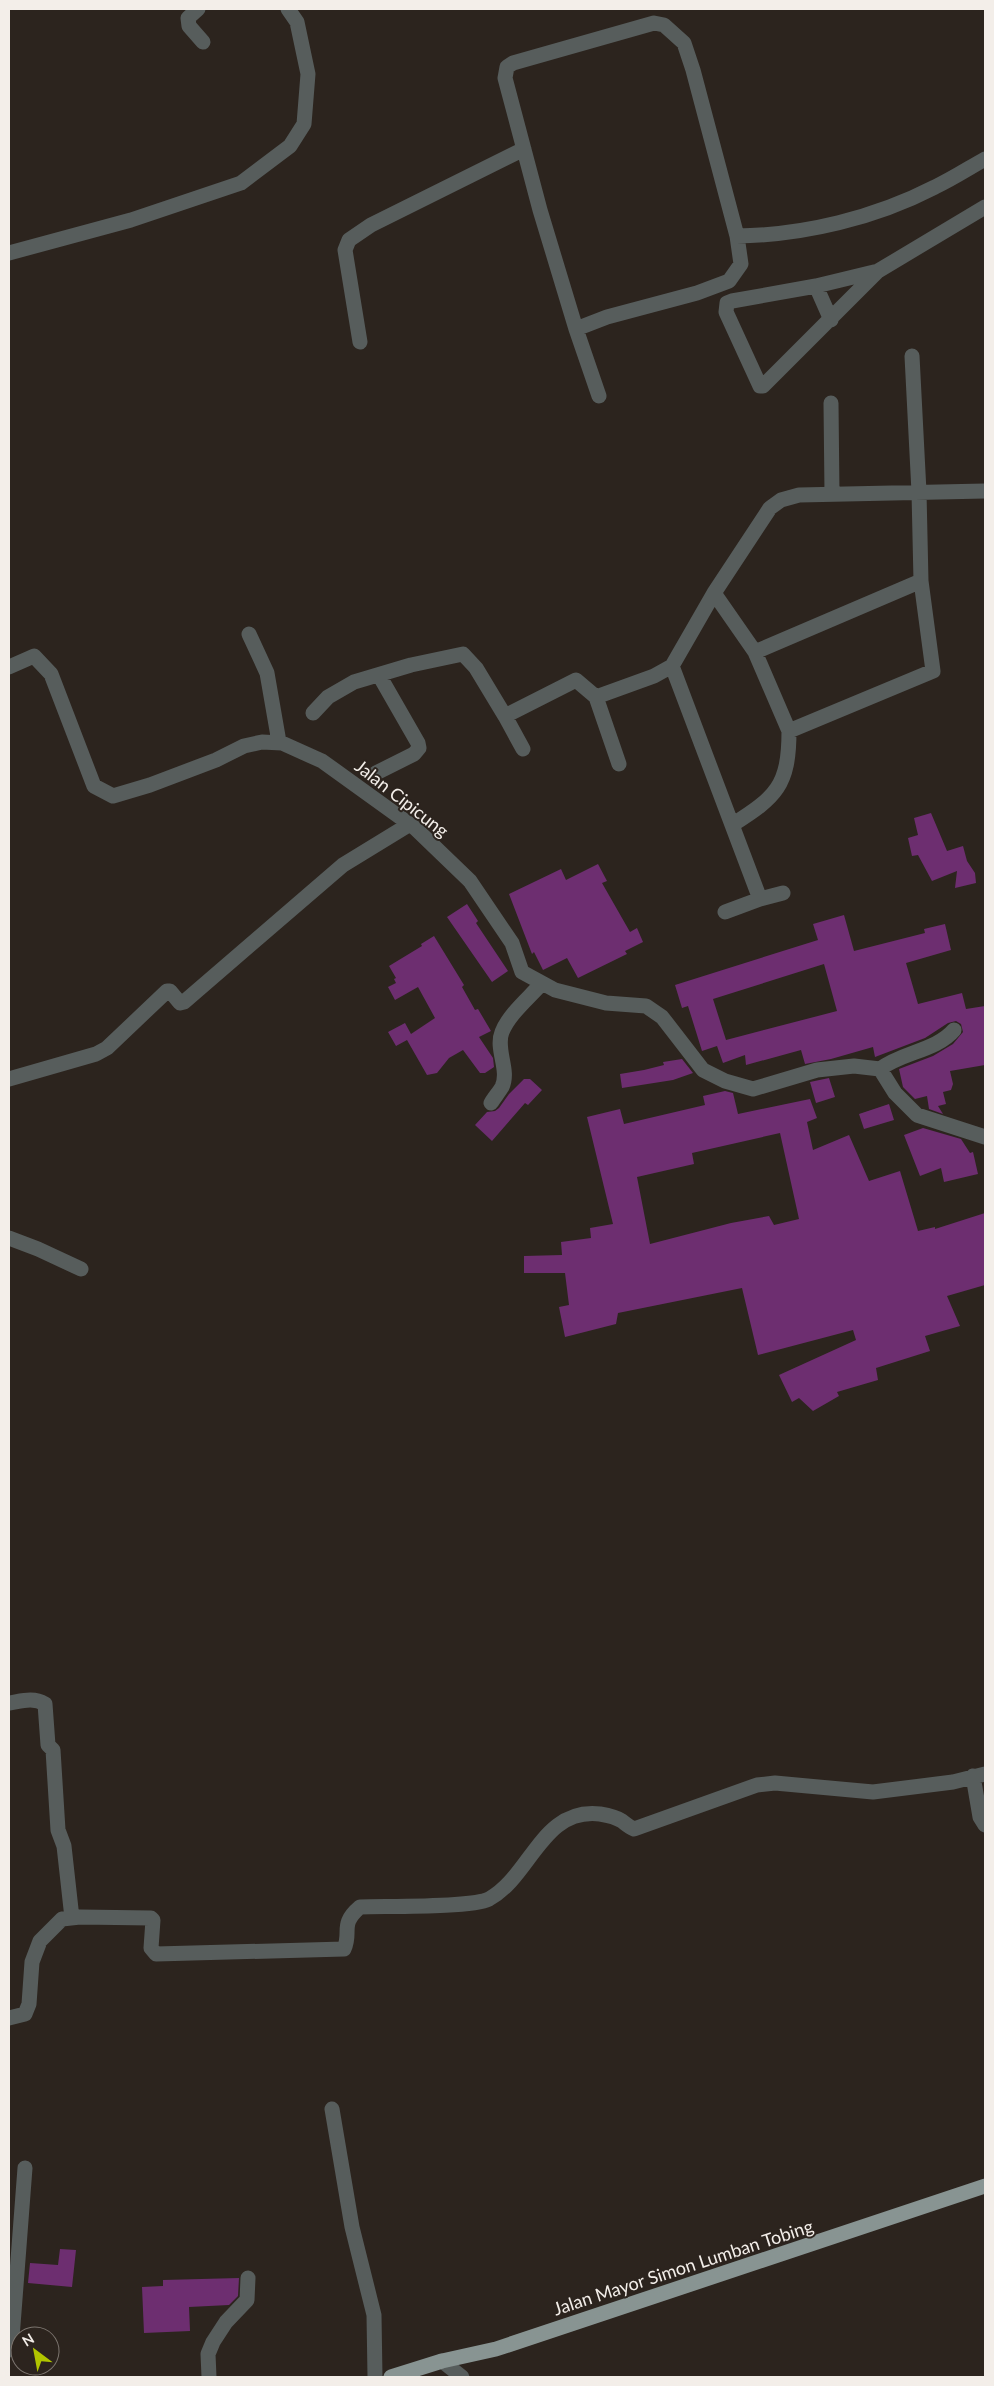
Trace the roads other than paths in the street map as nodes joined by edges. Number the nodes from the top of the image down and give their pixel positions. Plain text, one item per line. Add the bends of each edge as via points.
1 (198, 9) edge
2 (288, 9) edge
3 (203, 42) dead end
4 (524, 149) junction
5 (985, 159) edge
6 (985, 207) edge
7 (737, 236) junction
8 (9, 252) edge
9 (878, 271) junction
10 (816, 286) junction
11 (831, 320) junction
12 (576, 329) junction
13 (360, 342) dead end
14 (912, 356) dead end
15 (599, 396) dead end
16 (831, 404) dead end
17 (985, 490) edge
18 (919, 492) junction
19 (832, 494) junction
20 (921, 581) junction
21 (714, 594) junction
22 (249, 634) dead end
23 (755, 652) junction
24 (672, 666) junction
25 (9, 667) edge
26 (379, 675) junction
27 (596, 697) junction
28 (313, 713) dead end
29 (505, 716) junction
30 (789, 731) junction
31 (280, 742) junction
32 (523, 749) dead end
33 (619, 764) dead end
34 (376, 773) dead end
35 (410, 824) junction
36 (732, 825) junction
37 (783, 893) dead end
38 (760, 899) junction
39 (724, 912) dead end
40 (542, 983) junction
41 (954, 1030) dead end
42 (880, 1069) junction
43 (9, 1079) edge
44 (490, 1103) dead end
45 (985, 1137) edge
46 (9, 1238) edge
47 (81, 1269) dead end
48 (9, 1703) edge
49 (979, 1775) edge
50 (985, 1825) edge
51 (72, 1918) junction
52 (9, 2018) edge
53 (332, 2110) dead end
54 (25, 2168) dead end
55 (985, 2186) edge
56 (248, 2278) dead end
57 (9, 2350) edge
58 (442, 2361) junction
59 (209, 2377) edge
60 (375, 2377) edge
61 (391, 2377) edge
62 (462, 2377) edge

1 - 3 street via 188,18 189,26
2 - 8 street via 298,22 308,74 304,124 290,146 241,183 131,220
4 - 7 street via 506,78 509,65 654,23 664,26 684,43
4 - 12 street
4 - 13 street via 371,225 349,240 344,250
5 - 7 street via 935,188 880,210 817,228 765,236
6 - 9 street
7 - 12 street via 741,264 729,281
9 - 10 street
9 - 11 street
10 - 11 street
10 - 11 street via 727,303 726,312 760,386
12 - 15 street
14 - 18 street
16 - 19 street
17 - 18 street
18 - 19 street
18 - 20 street
19 - 21 street via 799,495 775,503
20 - 23 street
20 - 30 street via 933,671
21 - 23 street
21 - 24 street
22 - 31 street via 267,673
23 - 30 street
24 - 27 street
24 - 36 street
25 - 31 street via 34,656 51,674 94,786 113,796 216,760 244,746
26 - 28 street via 342,687
26 - 29 street via 411,664 463,654 476,668
26 - 34 street via 419,748 414,754
27 - 29 street via 576,680
27 - 33 street
29 - 32 street
30 - 36 street via 789,753 778,790 765,804
31 - 35 street, Jalan Cipicung via 322,761
35 - 40 street, Jalan Cipicung via 470,881 512,943 522,972
35 - 43 street via 343,865 184,1002 180,1003 167,991 107,1048
36 - 38 street
37 - 38 street
38 - 39 street
40 - 42 street, Jalan Cipicung via 555,990 606,1003 646,1006 662,1017 703,1070 753,1089 817,1070 854,1066
40 - 44 street via 502,1032 503,1086
41 - 42 street via 938,1043 905,1055
42 - 45 street via 896,1093 917,1115
46 - 47 street
48 - 51 street via 32,1700 45,1704 48,1745 53,1750 58,1830 64,1846
49 - 50 street via 980,1817
49 - 51 street via 953,1782 873,1792 775,1783 757,1785 634,1829 621,1820 600,1814 576,1817 551,1830 506,1887 489,1899 479,1903 360,1907 347,1922 344,1949 156,1954 151,1948 151,1918
51 - 52 street via 62,1919 40,1941 32,1962 29,2004 25,2014
53 - 60 street via 352,2227 374,2314
54 - 57 street
55 - 58 main road, Jalan Mayor Simon Lumban Tobing via 496,2349
56 - 59 street via 247,2300 226,2322 208,2354
58 - 61 main road, Jalan Mayor Simon Lumban Tobing
58 - 62 street

